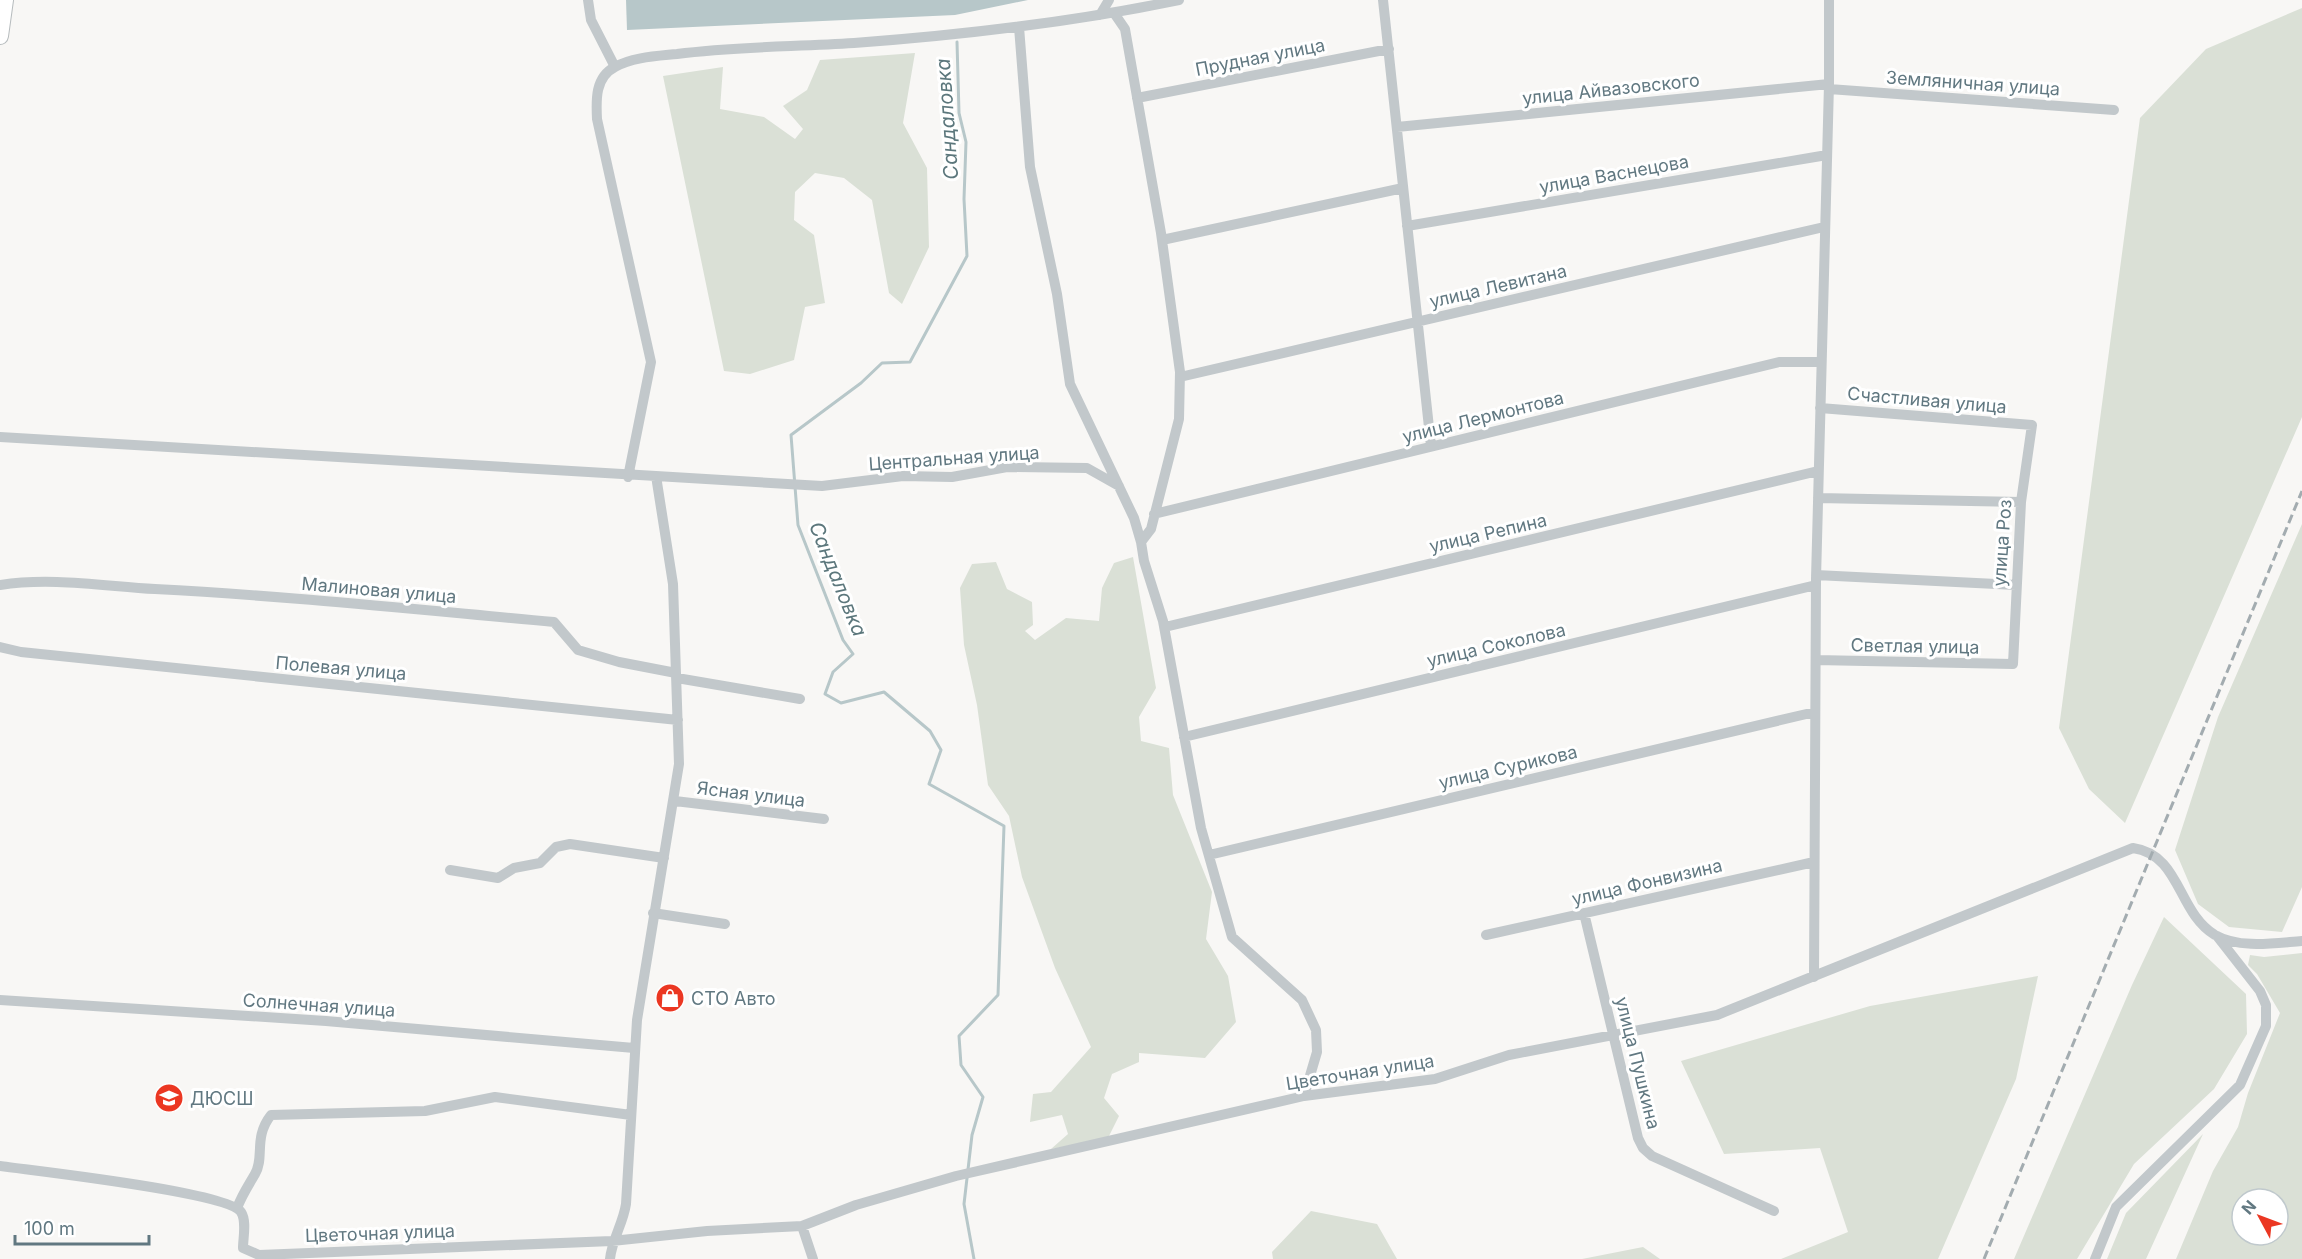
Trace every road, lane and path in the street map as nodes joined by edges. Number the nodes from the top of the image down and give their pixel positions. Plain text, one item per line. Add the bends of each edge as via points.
1 (5, 0) edge
2 (588, 0) edge
3 (1109, 0) edge
4 (1179, 0) edge
5 (1383, 0) edge
6 (1829, 0) edge
7 (1114, 13) junction
8 (1100, 15) junction
9 (1019, 27) junction
10 (0, 36) edge
11 (1389, 49) junction
12 (615, 66) junction
13 (1829, 86) junction
14 (1137, 98) junction
15 (2114, 110) dead end
16 (1397, 126) junction
17 (1827, 155) junction
18 (1403, 188) junction
19 (1407, 226) junction
20 (1824, 227) junction
21 (1162, 240) junction
22 (1418, 322) junction
23 (1821, 362) junction
24 (1180, 377) junction
25 (1820, 408) junction
26 (2032, 425) joint
27 (0, 437) edge
28 (1431, 446) junction
29 (1818, 471) junction
30 (656, 476) junction
31 (628, 477) junction
32 (1119, 486) junction
33 (1818, 498) junction
34 (2021, 502) junction
35 (1154, 514) junction
36 (1141, 542) junction
37 (1816, 580) junction
38 (0, 585) edge
39 (2016, 585) junction
40 (1165, 627) junction
41 (0, 647) edge
42 (1816, 660) junction
43 (2013, 664) joint
44 (676, 675) junction
45 (800, 699) dead end
46 (1815, 712) junction
47 (678, 720) junction
48 (1184, 737) junction
49 (675, 801) junction
50 (824, 819) dead end
51 (1209, 855) junction
52 (664, 858) junction
53 (1814, 862) junction
54 (450, 870) dead end
55 (653, 913) junction
56 (1584, 913) junction
57 (725, 924) dead end
58 (1486, 935) dead end
59 (2217, 936) junction
60 (2302, 941) edge
61 (1814, 977) junction
62 (0, 1000) edge
63 (1614, 1035) junction
64 (634, 1048) junction
65 (1304, 1096) junction
66 (631, 1115) junction
67 (0, 1166) edge
68 (237, 1208) junction
69 (1774, 1211) dead end
70 (802, 1226) junction
71 (612, 1241) junction
72 (610, 1259) edge
73 (813, 1259) edge
74 (2095, 1259) edge

1 - 10 highway
2 - 12 street via 591,20
3 - 8 street
4 - 7 street
5 - 11 street
6 - 13 street
7 - 8 street
7 - 14 street via 1125,29
8 - 9 street
9 - 12 street via 856,43 729,47 653,56
9 - 32 street via 1030,167 1057,294 1070,384
11 - 14 street, Прудная улица
11 - 16 street
12 - 31 street via 597,89 597,119 651,362
13 - 15 street, Земляничная улица
13 - 16 street, улица Айвазовского
13 - 17 street
14 - 21 street
16 - 18 street
17 - 19 street, улица Васнецова
17 - 20 street
18 - 19 street
18 - 21 street
19 - 22 street
20 - 22 street, улица Левитана
20 - 23 street
21 - 24 street
22 - 24 street, улица Левитана
22 - 28 street
23 - 25 street
23 - 28 street, улица Лермонтова via 1779,362
24 - 35 street via 1179,419
25 - 26 street, Счастливая улица
25 - 29 street
26 - 34 street, улица Роз
27 - 31 street, Центральная улица
28 - 35 street, улица Лермонтова
29 - 33 street
29 - 40 street, улица Репина
30 - 31 street, Центральная улица
30 - 32 street, Центральная улица via 822,486 903,477 952,477 1007,467 1087,468
30 - 44 street via 673,584
32 - 36 street
33 - 34 street
33 - 37 street
34 - 39 street, улица Роз
35 - 36 street via 1151,529
36 - 40 street
37 - 39 street, улица Соколова
37 - 42 street
37 - 48 street, улица Соколова
38 - 44 street, Малиновая улица via 16,582 249,594 554,622 578,650
39 - 43 street, улица Роз
40 - 48 street
41 - 47 street, Полевая улица via 147,667
42 - 43 street, Светлая улица
42 - 46 street
44 - 45 street, Малиновая улица
44 - 47 street
46 - 51 street, улица Сурикова
46 - 53 street
47 - 49 street
48 - 51 street
49 - 50 street, Ясная улица
49 - 52 street
51 - 65 street via 1232,937 1302,1000 1316,1030 1317,1052
52 - 54 street via 570,844 556,847 540,863 514,868 498,878
52 - 55 street
53 - 56 street, улица Фонвизина
53 - 61 street
55 - 57 street
55 - 64 street
56 - 58 street, улица Фонвизина
56 - 63 street, улица Пушкина
59 - 60 street via 2252,943
59 - 61 street, Цветочная улица via 2193,913 2161,859 2152,852 2133,848
59 - 74 street, Цветочная улица via 2260,991 2266,1005 2266,1026 2240,1085 2116,1207
61 - 63 street, Цветочная улица via 1718,1015
62 - 64 street, Солнечная улица via 326,1021
63 - 65 street, Цветочная улица via 1509,1055 1435,1079
63 - 69 street, улица Пушкина via 1643,1148 1652,1156
64 - 66 street
65 - 70 street, Цветочная улица via 956,1176 856,1205
66 - 68 street via 495,1097 425,1111 271,1115 262,1127 255,1173
66 - 71 street via 626,1204 623,1222
67 - 68 street via 182,1193
68 - 71 street, Цветочная улица via 244,1219 243,1248 259,1255
70 - 71 street, Цветочная улица
70 - 73 street
71 - 72 street

